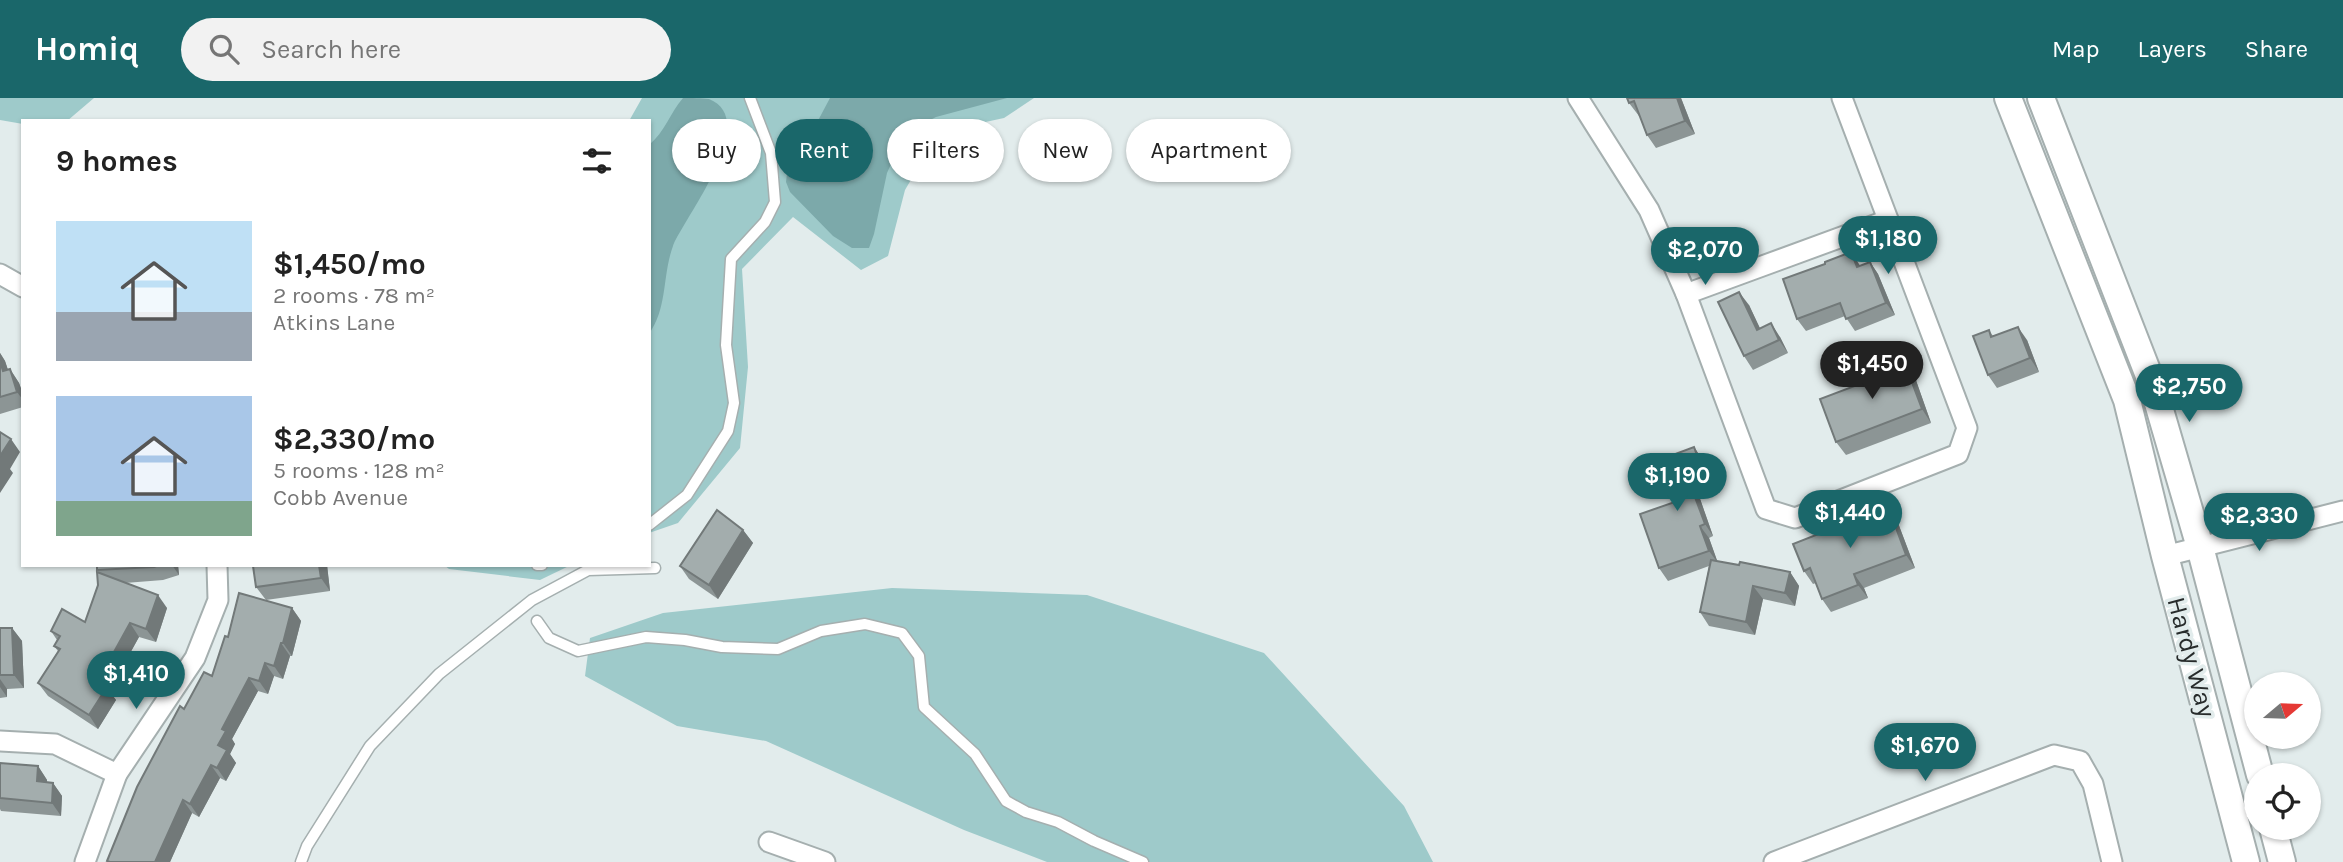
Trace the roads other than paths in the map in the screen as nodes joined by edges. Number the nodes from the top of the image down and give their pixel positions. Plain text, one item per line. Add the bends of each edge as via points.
1 (750, 98) edge
2 (1578, 98) edge
3 (1842, 98) edge
4 (2008, 98) edge
5 (2041, 98) edge
6 (1888, 220) junction
7 (1, 276) edge
8 (21, 286) edge
9 (1686, 294) junction
10 (2343, 511) edge
11 (651, 523) edge
12 (2200, 547) junction
13 (2165, 556) junction
14 (217, 567) edge
15 (655, 568) dead end
16 (537, 621) dead end
17 (0, 741) edge
18 (2257, 763) edge
19 (117, 774) junction
20 (2276, 840) edge
21 (769, 842) dead end
22 (85, 862) edge
23 (301, 862) edge
24 (825, 862) edge
25 (1143, 862) edge
26 (1774, 862) edge
27 (2112, 862) edge
28 (2246, 862) edge
29 (2282, 862) edge

1 - 11 lane via 771,153 775,202 765,222 731,259 726,345 734,403 729,431 687,495
2 - 9 street via 1649,210
3 - 6 street
4 - 13 main road, Hardy Way via 2127,400
5 - 12 main road, Hardy Way via 2153,386
6 - 9 street
6 - 9 street via 1968,428 1958,454 1795,518 1766,509
7 - 8 street
10 - 12 street
12 - 13 street
12 - 18 main road, Hardy Way
13 - 28 main road, Hardy Way
14 - 19 street via 218,600 195,658
15 - 23 lane via 587,570 532,600 439,674 370,746
16 - 25 lane via 549,638 578,651 646,637 778,649 821,631 865,624 902,632 919,656 924,707 975,754 1006,801
17 - 19 street via 55,744
19 - 22 street
20 - 29 main road
21 - 24 street
26 - 27 street via 2054,755 2080,761 2093,784

